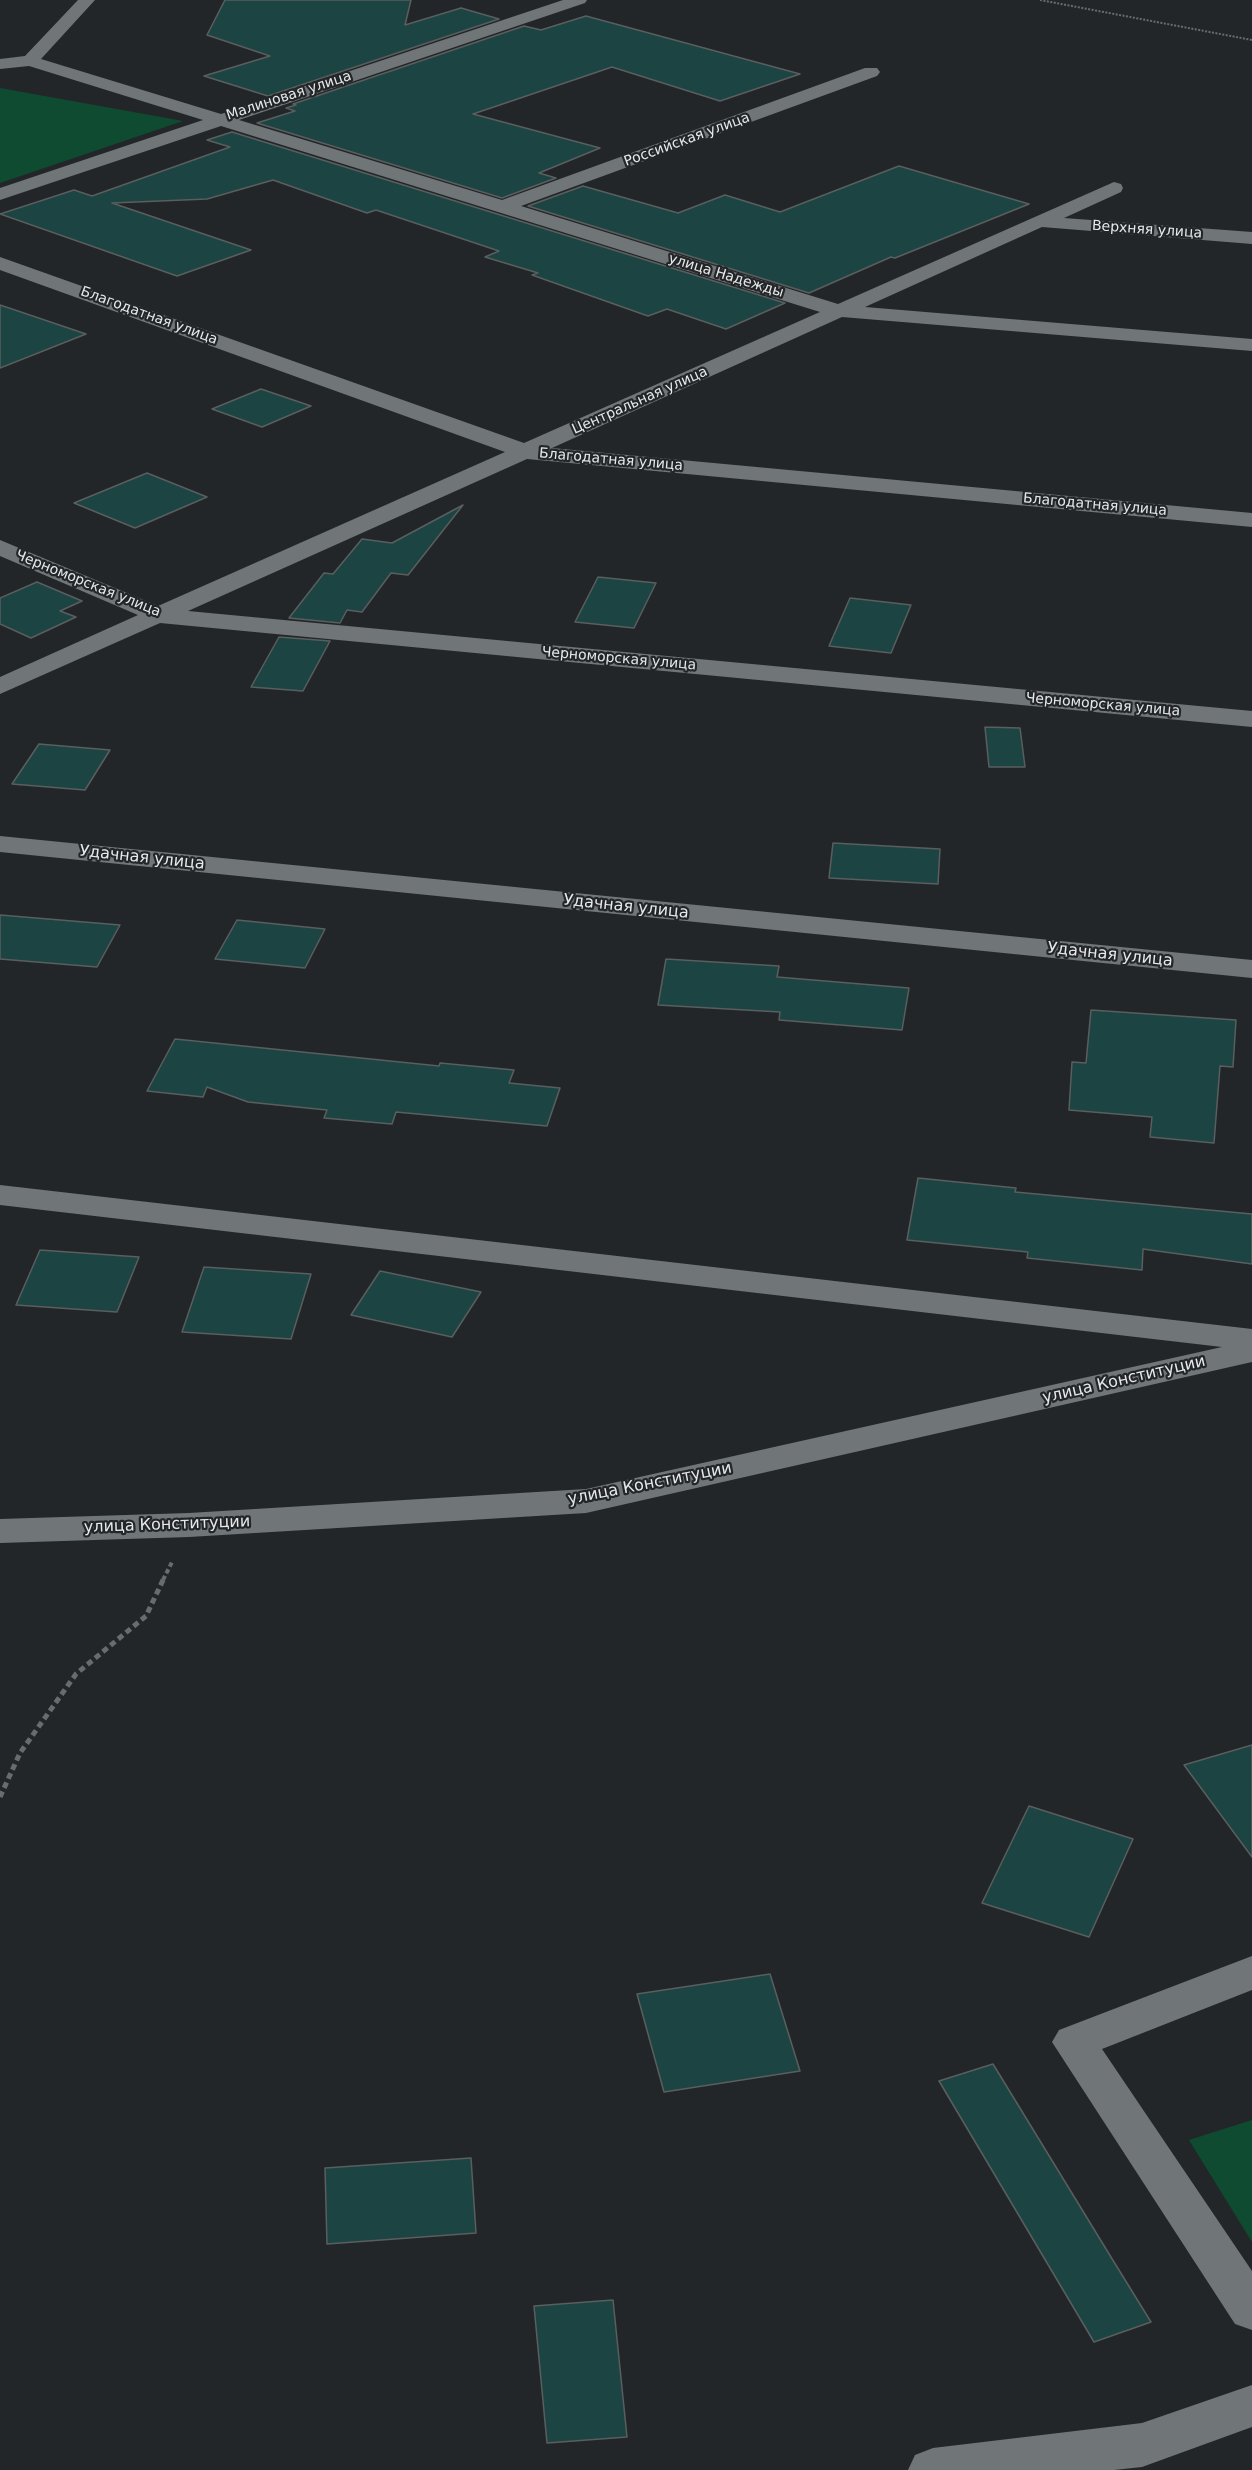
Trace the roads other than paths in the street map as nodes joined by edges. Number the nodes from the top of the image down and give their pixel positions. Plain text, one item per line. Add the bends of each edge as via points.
1 (87, 0) edge
2 (579, 0) edge
3 (30, 62) junction
4 (0, 64) edge
5 (872, 72) dead end
6 (217, 120) junction
7 (1114, 188) dead end
8 (0, 194) edge
9 (502, 207) junction
10 (1042, 222) junction
11 (1252, 238) edge
12 (0, 263) edge
13 (840, 311) junction
14 (1252, 345) edge
15 (527, 452) junction
16 (1252, 520) edge
17 (0, 548) edge
18 (160, 616) junction
19 (0, 686) edge
20 (1252, 719) edge
21 (0, 844) edge
22 (1252, 969) edge
23 (0, 1195) edge
24 (1252, 1341) edge
25 (1252, 1351) edge
26 (0, 1531) edge
27 (1252, 1972) edge
28 (1252, 2310) edge
29 (1252, 2406) edge
30 (933, 2470) edge

1 - 3 street
2 - 6 street, Малиновая улица
3 - 4 street
3 - 6 street, улица Надежды
5 - 9 street, Российская улица
6 - 8 street, Малиновая улица
6 - 9 street, улица Надежды
7 - 10 street, Центральная улица
9 - 13 street, улица Надежды
10 - 11 street, Верхняя улица
10 - 13 street, Центральная улица
12 - 15 street, Благодатная улица
13 - 14 street, улица Надежды
13 - 15 street, Центральная улица
15 - 16 street, Благодатная улица
15 - 18 street, Центральная улица
17 - 18 street, Черноморская улица
18 - 19 street, Центральная улица
18 - 20 street, Черноморская улица
21 - 22 street, Удачная улица
23 - 24 street
25 - 26 street, улица Конституции via 586,1501 189,1526
27 - 28 street via 1074,2042
29 - 30 street via 1142,2445

